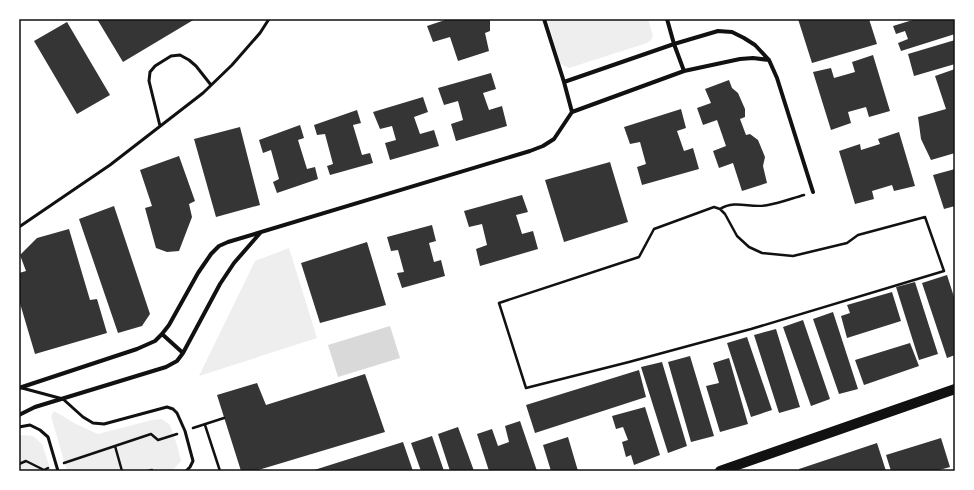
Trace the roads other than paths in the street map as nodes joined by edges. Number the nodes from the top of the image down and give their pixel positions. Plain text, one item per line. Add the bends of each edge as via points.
1 (269, 19) edge
2 (544, 19) edge
3 (667, 19) edge
4 (674, 44) junction
5 (769, 60) junction
6 (684, 71) junction
7 (564, 82) junction
8 (211, 85) junction
9 (572, 112) junction
10 (160, 126) junction
11 (813, 192) road end
12 (19, 227) edge
13 (262, 232) junction
14 (162, 334) junction
15 (183, 353) junction
16 (20, 387) edge
17 (955, 389) edge
18 (63, 399) junction
19 (19, 416) edge
20 (19, 427) edge
21 (58, 471) edge
22 (186, 471) edge
23 (720, 471) edge

1 - 8 lane via 232,65
2 - 7 street
3 - 4 street
4 - 5 street via 718,31 732,32 754,45
4 - 6 street
4 - 7 street
5 - 6 street via 740,59
5 - 11 street
6 - 9 street
7 - 9 street
8 - 10 lane
8 - 10 lane via 196,66 180,55 171,56 155,66 150,72 149,81
9 - 13 street via 554,139 530,152
10 - 12 lane via 110,165
13 - 14 street via 228,242 211,254
13 - 15 street via 234,263 220,284
14 - 15 street
14 - 16 street via 137,349
15 - 18 street via 177,361 166,367
16 - 18 lane
17 - 23 main road
18 - 19 street via 34,407
18 - 22 lane via 93,423 104,424 167,407 173,409 185,431 193,461
20 - 21 lane via 30,425 48,437

